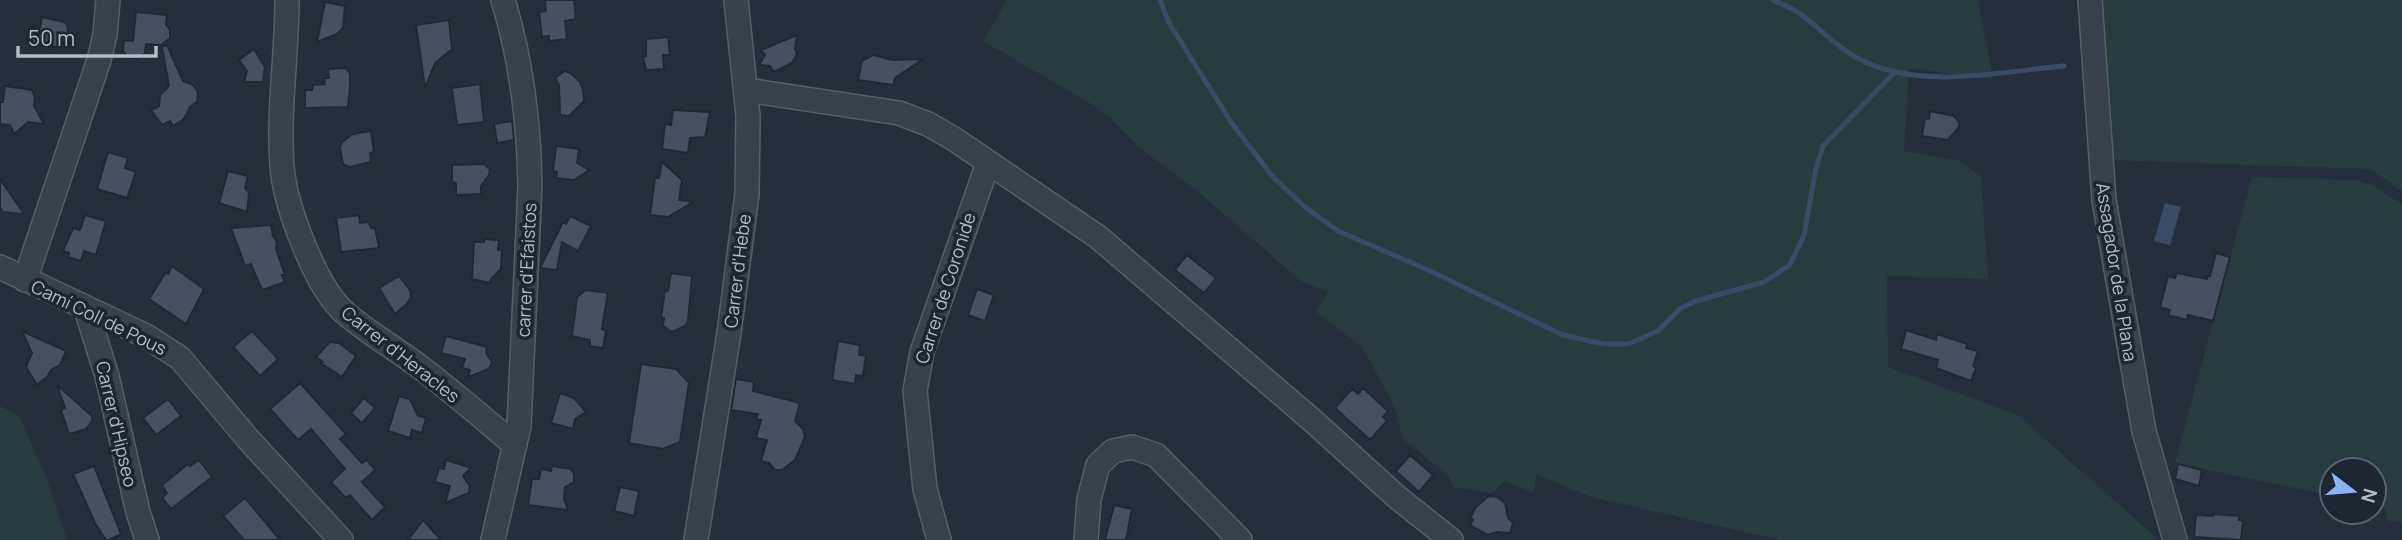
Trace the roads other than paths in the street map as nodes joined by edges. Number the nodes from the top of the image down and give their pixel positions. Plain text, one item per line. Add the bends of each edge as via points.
1 (108, 0) edge
2 (287, 0) edge
3 (503, 0) edge
4 (736, 0) edge
5 (2090, 0) edge
6 (746, 90) junction
7 (988, 163) junction
8 (0, 267) edge
9 (25, 280) junction
10 (86, 309) junction
11 (516, 445) junction
12 (147, 540) edge
13 (341, 540) edge
14 (493, 540) edge
15 (696, 540) edge
16 (940, 540) edge
17 (1086, 540) edge
18 (1240, 540) edge
19 (1451, 540) edge
20 (2175, 540) edge

1 - 9 street, Camí Coll de Pous via 99,60
2 - 11 street, Carrer d'Heracles via 282,168 314,268 342,310
3 - 11 street, carrer d'Efaistos via 519,57 530,148
4 - 6 street, Carrer d'Hebe
5 - 20 street, Assagador de la Plana via 2104,200 2144,431
6 - 7 street via 899,113 937,129
6 - 15 street, Carrer d'Hebe via 747,194
7 - 16 street, Carrer de Coronide via 922,352 916,383 925,489
7 - 19 street via 1098,237
8 - 9 street
9 - 10 street, Camí Coll de Pous
10 - 12 street, Carrer d'Hipseo
10 - 13 street, Camí Coll de Pous via 146,336 180,358
11 - 14 street, carrer d'Efaistos
17 - 18 street via 1089,499 1098,465 1112,451 1132,447 1156,455

